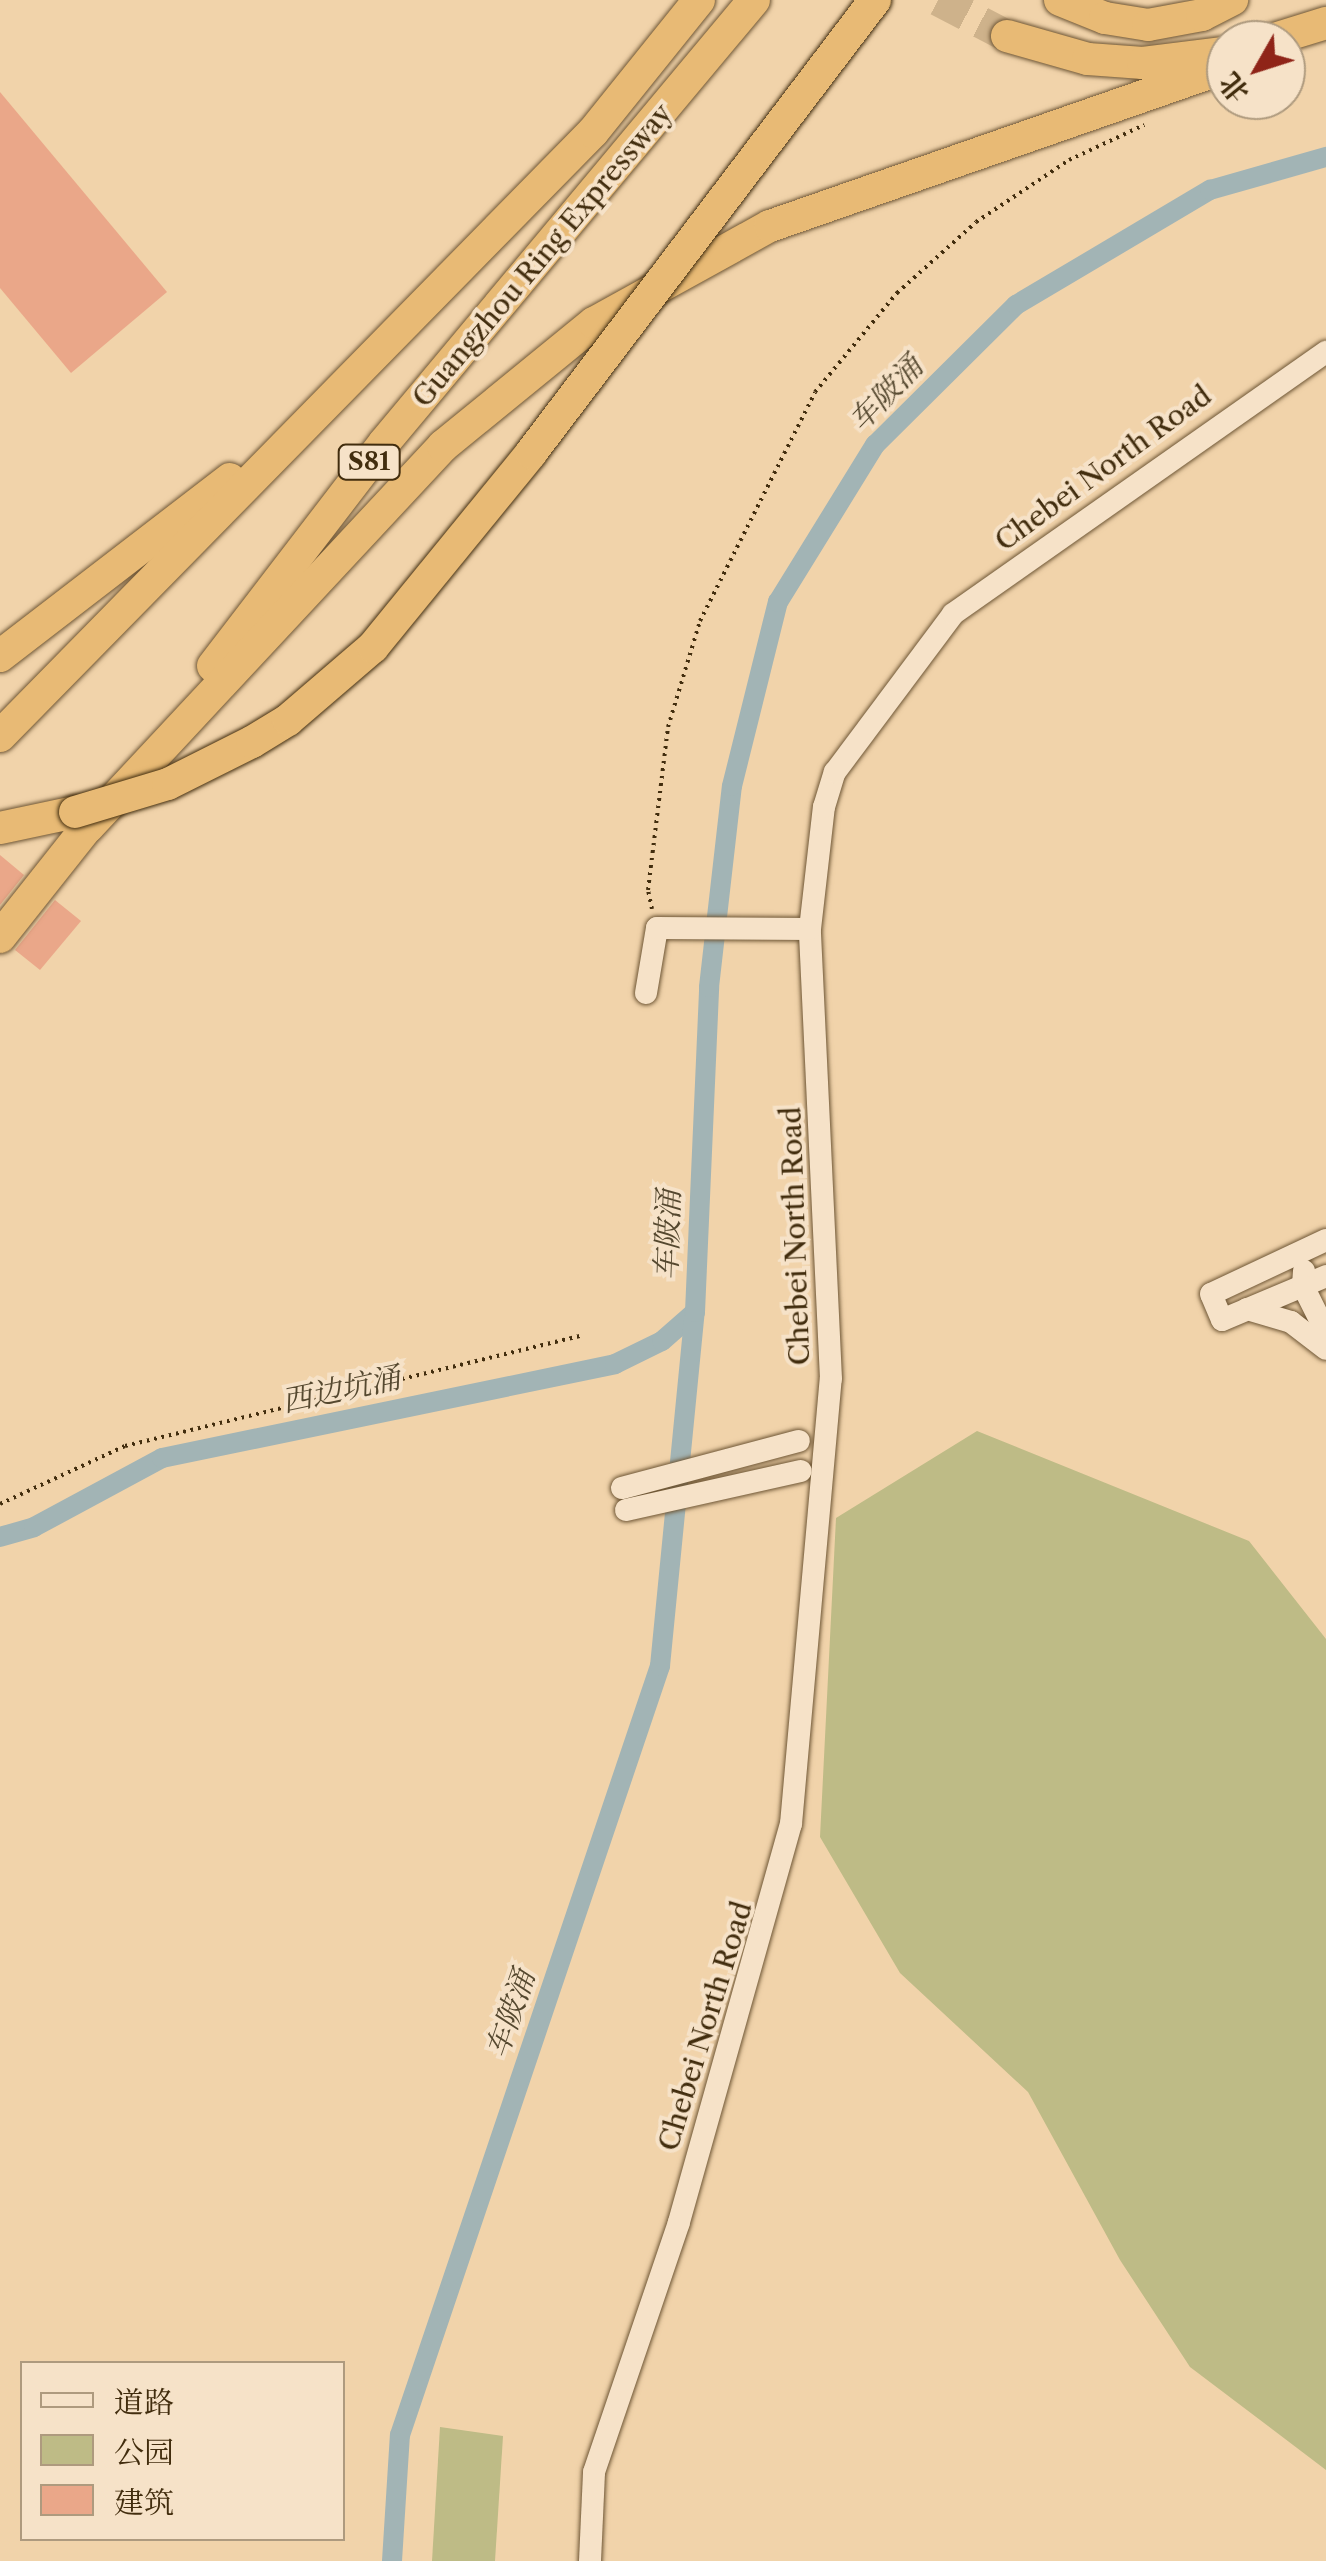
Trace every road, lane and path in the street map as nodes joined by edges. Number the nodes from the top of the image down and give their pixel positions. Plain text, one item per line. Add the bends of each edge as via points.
1 (699, 0) edge
2 (754, 0) edge
3 (875, 0) edge
4 (1060, 0) edge
5 (1232, 0) edge
6 (1007, 36) tunnel mouth
7 (1206, 55) edge
8 (1206, 75) edge
9 (1146, 124) dead end
10 (1326, 352) edge
11 (328, 403) junction
12 (0, 656) edge
13 (0, 736) edge
14 (88, 827) junction
15 (0, 828) edge
16 (657, 928) junction
17 (810, 929) junction
18 (0, 937) edge
19 (646, 993) dead end
20 (1316, 1245) edge
21 (1326, 1276) edge
22 (1303, 1286) junction
23 (1248, 1310) junction
24 (1326, 1332) edge
25 (580, 1336) dead end
26 (1326, 1350) edge
27 (798, 1442) dead end
28 (800, 1471) dead end
29 (0, 1504) edge
30 (590, 2561) edge

1 - 11 highway, Guangzhou Ring Expressway / S81 via 593,132
2 - 14 highway, Guangzhou Ring Expressway / S81 via 384,443
3 - 15 highway, bridge via 531,453 374,647 288,720 213,763 150,790
4 - 5 highway via 1105,18 1148,25 1202,15
6 - 7 highway via 1088,60 1142,63
8 - 14 highway via 770,226 594,323 456,434
9 - 16 path via 1069,160 976,222 897,293 816,392 708,603 668,727 648,890
10 - 17 street, Chebei North Road via 989,587 938,630 836,772 824,807
11 - 12 highway
11 - 13 highway, Guangzhou Ring Expressway / S81
14 - 18 highway, Guangzhou Ring Expressway / S81
16 - 17 street
16 - 19 street
17 - 30 street, Chebei North Road via 819,1225 832,1338 791,1824 679,2222 594,2472
20 - 21 street
20 - 22 street
20 - 23 street via 1211,1294 1222,1320
21 - 22 street
22 - 23 street
22 - 24 street
23 - 26 street via 1290,1322
25 - 29 path via 126,1446
27 - 28 street via 624,1499

